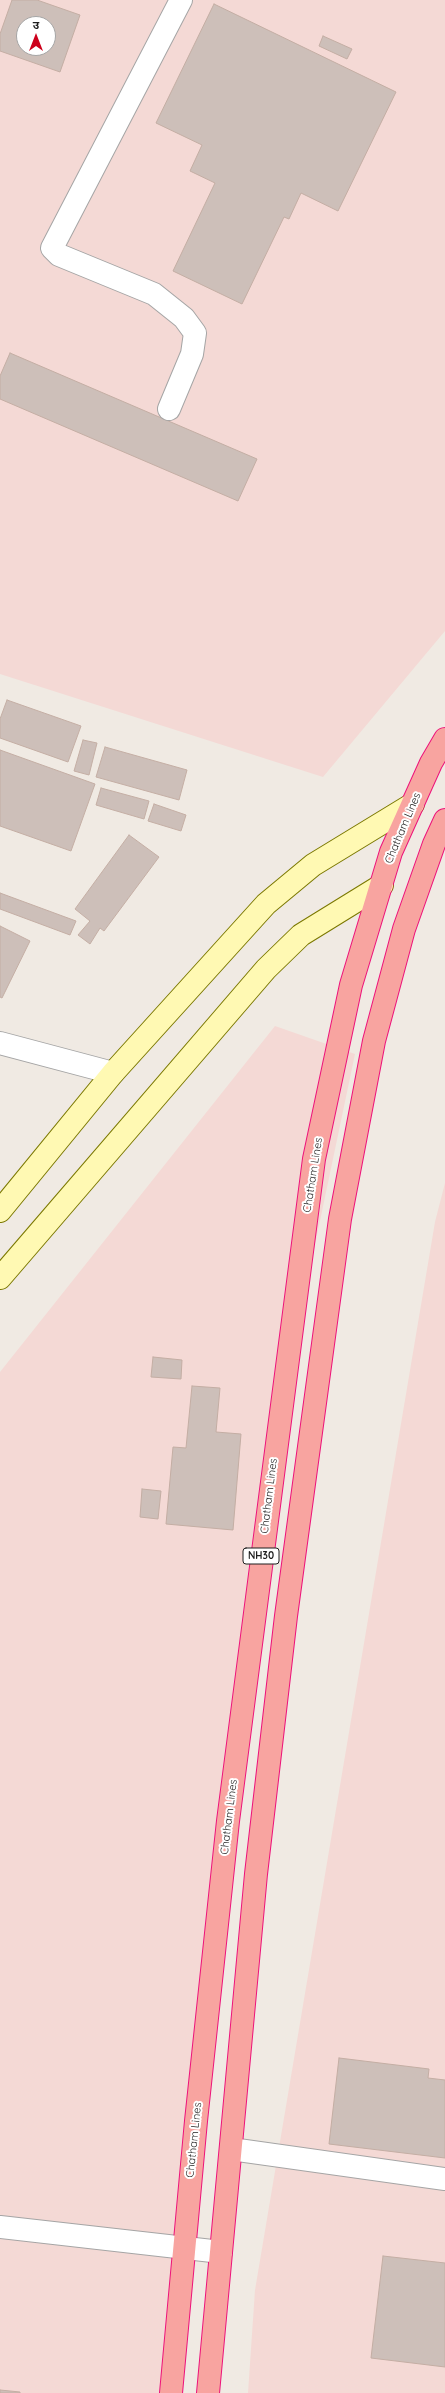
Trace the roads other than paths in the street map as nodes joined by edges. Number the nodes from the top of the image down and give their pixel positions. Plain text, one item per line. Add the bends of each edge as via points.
1 (181, 0) edge
2 (169, 409) dead end
3 (445, 739) edge
4 (413, 804) junction
5 (445, 820) edge
6 (382, 885) junction
7 (0, 1043) edge
8 (113, 1073) junction
9 (0, 1211) edge
10 (0, 1278) edge
11 (231, 2149) junction
12 (445, 2179) edge
13 (0, 2227) edge
14 (184, 2249) junction
15 (221, 2252) junction
16 (171, 2393) edge
17 (208, 2393) edge

1 - 2 street via 52,248 59,255 154,294 184,318 195,333 192,354
3 - 4 highway, Chatham Lines / NH30
4 - 6 highway, Chatham Lines / NH30 via 391,852
4 - 8 main road via 313,865 266,904
5 - 11 highway, NH30 via 404,930 376,1033 340,1219 286,1616 258,1851
6 - 10 main road via 301,935 266,969
6 - 14 highway, Chatham Lines / NH30 via 351,985 314,1159 228,1821
7 - 8 street
8 - 9 main road
11 - 12 street
11 - 15 highway, NH30
13 - 14 street
14 - 15 street
14 - 16 highway, Chatham Lines / NH30
15 - 17 highway, NH30

